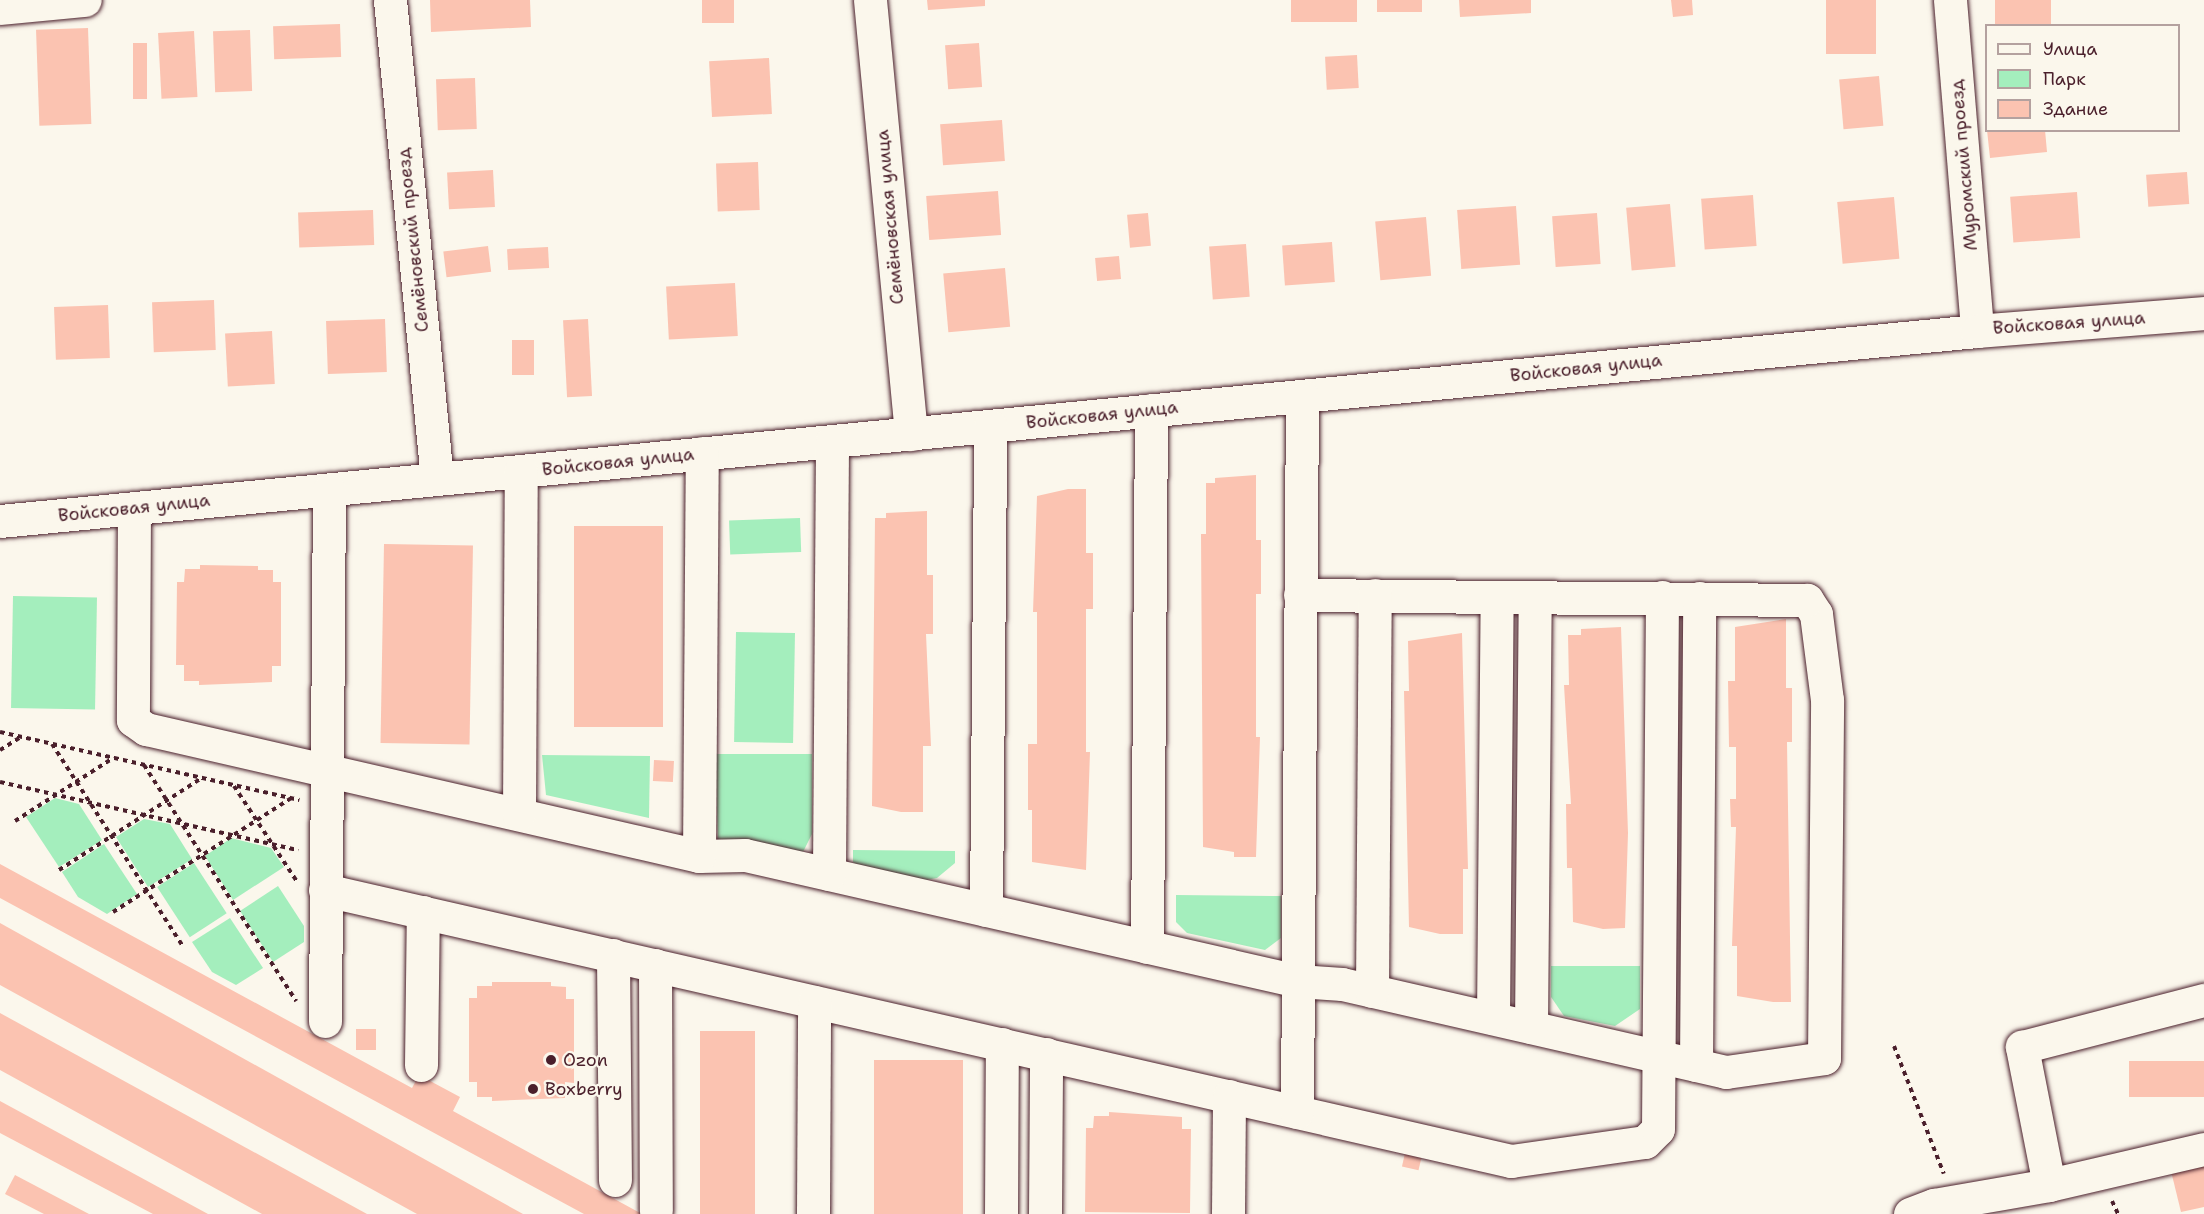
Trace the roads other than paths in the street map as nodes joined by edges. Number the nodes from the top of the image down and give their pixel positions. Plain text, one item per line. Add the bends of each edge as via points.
1 (85, 0) edge
2 (390, 0) edge
3 (870, 0) edge
4 (1950, 0) edge
5 (43, 2) edge
6 (0, 8) edge
7 (2204, 313) edge
8 (1977, 331) junction
9 (1302, 396) junction
10 (1151, 410) junction
11 (990, 426) junction
12 (911, 434) junction
13 (832, 441) junction
14 (702, 453) junction
15 (521, 471) junction
16 (437, 479) junction
17 (329, 490) junction
18 (134, 508) junction
19 (0, 521) edge
20 (1300, 595) junction
21 (1375, 595) junction
22 (1497, 597) junction
23 (1535, 597) junction
24 (1662, 597) junction
25 (1700, 598) junction
26 (326, 770) junction
27 (519, 814) junction
28 (699, 855) junction
29 (829, 874) junction
30 (312, 887) junction
31 (986, 910) junction
32 (423, 912) junction
33 (1147, 947) junction
34 (613, 956) junction
35 (655, 965) junction
36 (1298, 981) junction
37 (1372, 991) junction
38 (2204, 1000) edge
39 (814, 1002) junction
40 (1493, 1018) junction
41 (325, 1021) road end
42 (1531, 1027) junction
43 (1002, 1044) junction
44 (1046, 1054) junction
45 (1658, 1056) junction
46 (421, 1065) dead end
47 (1696, 1065) junction
48 (1229, 1096) junction
49 (1297, 1112) junction
50 (2204, 1149) edge
51 (615, 1180) dead end
52 (2049, 1185) junction
53 (656, 1210) dead end
54 (813, 1214) edge
55 (1001, 1214) edge
56 (1044, 1214) edge
57 (1228, 1214) edge
58 (1910, 1214) edge

1 - 5 street
2 - 16 street, Семёновский проезд
3 - 12 street, Семёновская улица
4 - 8 street, Муромский проезд
5 - 6 street
7 - 8 street, Войсковая улица
8 - 9 street, Войсковая улица
9 - 10 street, Войсковая улица
9 - 20 street
10 - 11 street, Войсковая улица
10 - 33 street
11 - 12 street, Войсковая улица
11 - 31 street
12 - 13 street, Войсковая улица
13 - 14 street, Войсковая улица
13 - 29 street
14 - 15 street, Войсковая улица
14 - 28 street
15 - 16 street, Войсковая улица
15 - 27 street
16 - 17 street, Войсковая улица
17 - 18 street, Войсковая улица
17 - 26 street
18 - 19 street, Войсковая улица
18 - 26 street via 133,720 146,729
20 - 21 street
20 - 36 street
21 - 22 street
21 - 37 street
22 - 23 street
22 - 40 street
23 - 24 street
23 - 42 street
24 - 25 street
24 - 45 street
25 - 47 street
25 - 47 street via 1799,599 1814,606 1827,700 1827,747 1824,1058 1736,1073
26 - 27 street
26 - 30 street via 326,856
27 - 28 street
28 - 29 street via 745,855
29 - 31 street
30 - 32 street
30 - 41 street
31 - 33 street
32 - 34 street
32 - 46 street
33 - 36 street
34 - 35 street
34 - 51 street
35 - 39 street
35 - 53 street
36 - 37 street
36 - 49 street
37 - 40 street
38 - 52 street via 2022,1047
39 - 43 street
39 - 54 street
40 - 42 street
42 - 45 street
43 - 44 street
43 - 55 street
44 - 48 street
44 - 56 street
45 - 47 street
45 - 49 street via 1658,1129 1652,1140 1532,1161 1511,1161
48 - 49 street
48 - 57 street
50 - 52 street
52 - 58 street via 1954,1201

